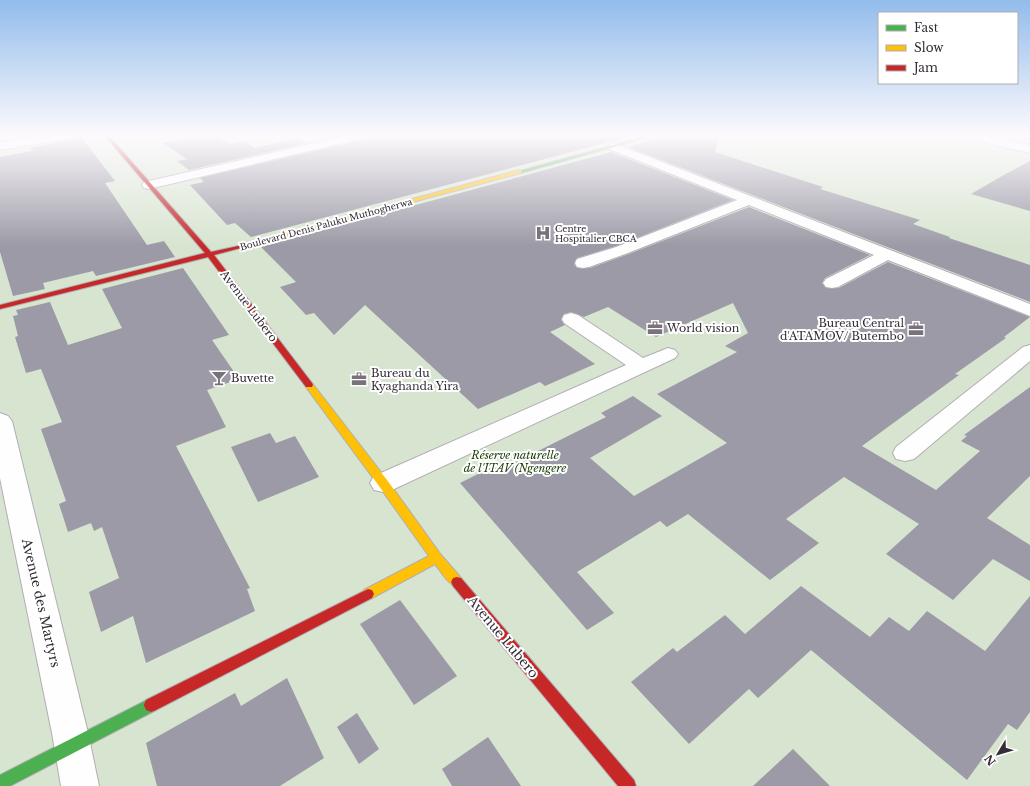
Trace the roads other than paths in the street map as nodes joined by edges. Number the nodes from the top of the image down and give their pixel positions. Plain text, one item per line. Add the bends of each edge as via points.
1 (139, 173) edge
2 (202, 173) edge
3 (501, 173) edge
4 (687, 173) edge
5 (149, 185) junction
6 (750, 200) junction
7 (888, 254) junction
8 (210, 255) junction
9 (583, 263) dead end
10 (832, 283) dead end
11 (0, 307) edge
12 (1030, 310) edge
13 (571, 319) dead end
14 (1030, 350) edge
15 (668, 354) dead end
16 (641, 366) junction
17 (0, 421) edge
18 (905, 453) dead end
19 (383, 482) junction
20 (437, 558) junction
21 (72, 746) junction
22 (0, 783) edge
23 (80, 786) edge
24 (628, 786) edge

1 - 5 street, Avenue Lubero
2 - 5 street
3 - 8 street, Boulevard Denis Paluku Muthogherwa
4 - 6 street
5 - 8 street, Avenue Lubero
6 - 7 street
6 - 9 street
7 - 10 street
7 - 12 street
8 - 11 street, Boulevard Denis Paluku Muthogherwa
8 - 19 street, Avenue Lubero
13 - 16 street
14 - 18 street
15 - 16 street
16 - 19 street
17 - 21 street, Avenue des Martyrs
19 - 20 street, Avenue Lubero
20 - 21 street
20 - 24 street, Avenue Lubero
21 - 22 street
21 - 23 street, Avenue des Martyrs

